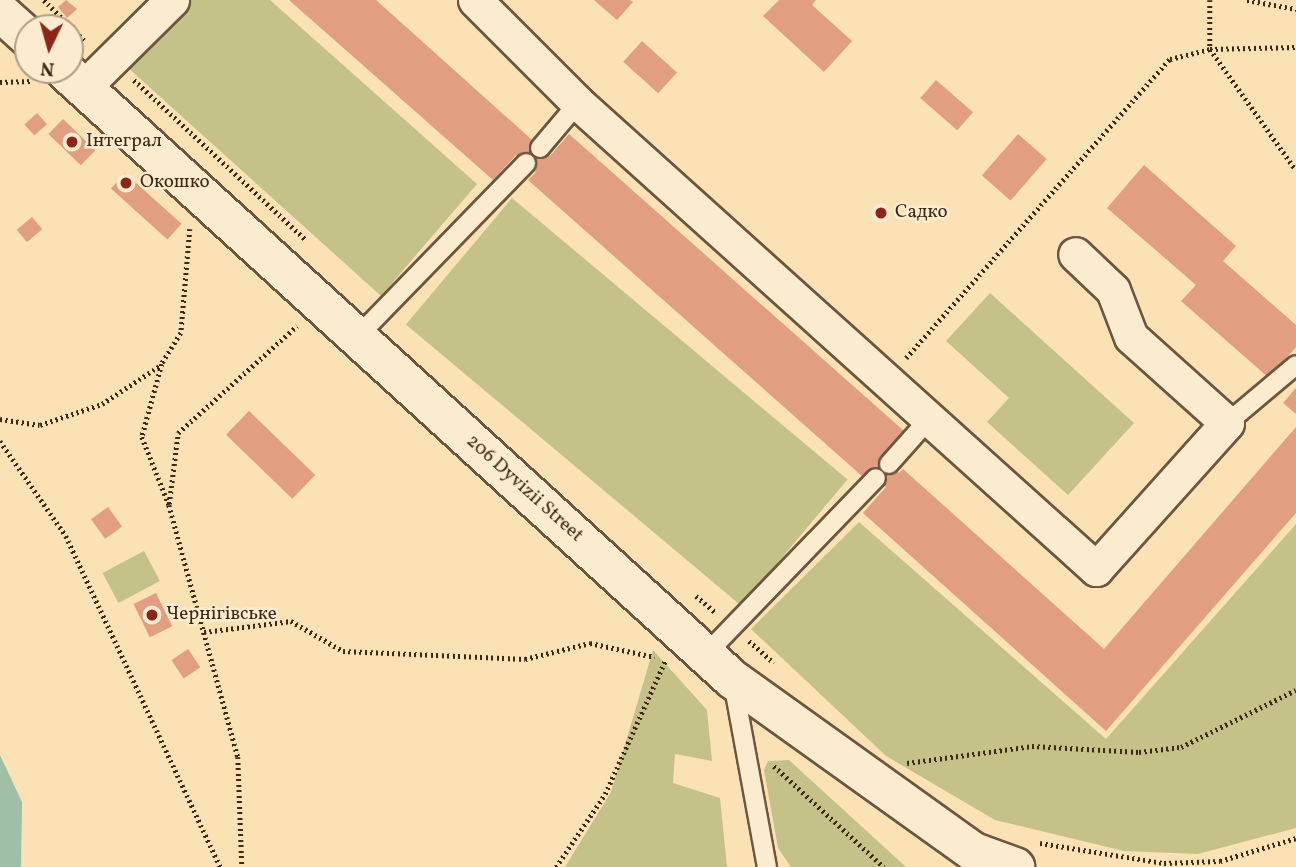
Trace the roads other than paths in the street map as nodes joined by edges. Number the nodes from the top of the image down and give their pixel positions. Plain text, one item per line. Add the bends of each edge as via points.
1 (172, 0) edge
2 (475, 0) edge
3 (0, 12) edge
4 (14, 24) edge
5 (84, 67) edge
6 (66, 84) edge
7 (578, 103) junction
8 (540, 148) dead end
9 (526, 163) dead end
10 (1075, 254) dead end
11 (356, 338) junction
12 (1296, 365) edge
13 (929, 419) junction
14 (1227, 423) junction
15 (889, 464) dead end
16 (876, 478) dead end
17 (724, 653) junction
18 (1026, 854) edge
19 (764, 866) edge

1 - 5 street
2 - 7 street
3 - 4 street
6 - 11 street, 206 Dyvizii Street
7 - 8 lane
7 - 13 street
9 - 11 lane
10 - 14 street via 1113,290 1131,337
11 - 17 street, 206 Dyvizii Street
12 - 14 lane
13 - 14 street via 1096,569
13 - 15 lane
16 - 17 lane
17 - 18 street, 206 Dyvizii Street via 974,852
17 - 19 lane

